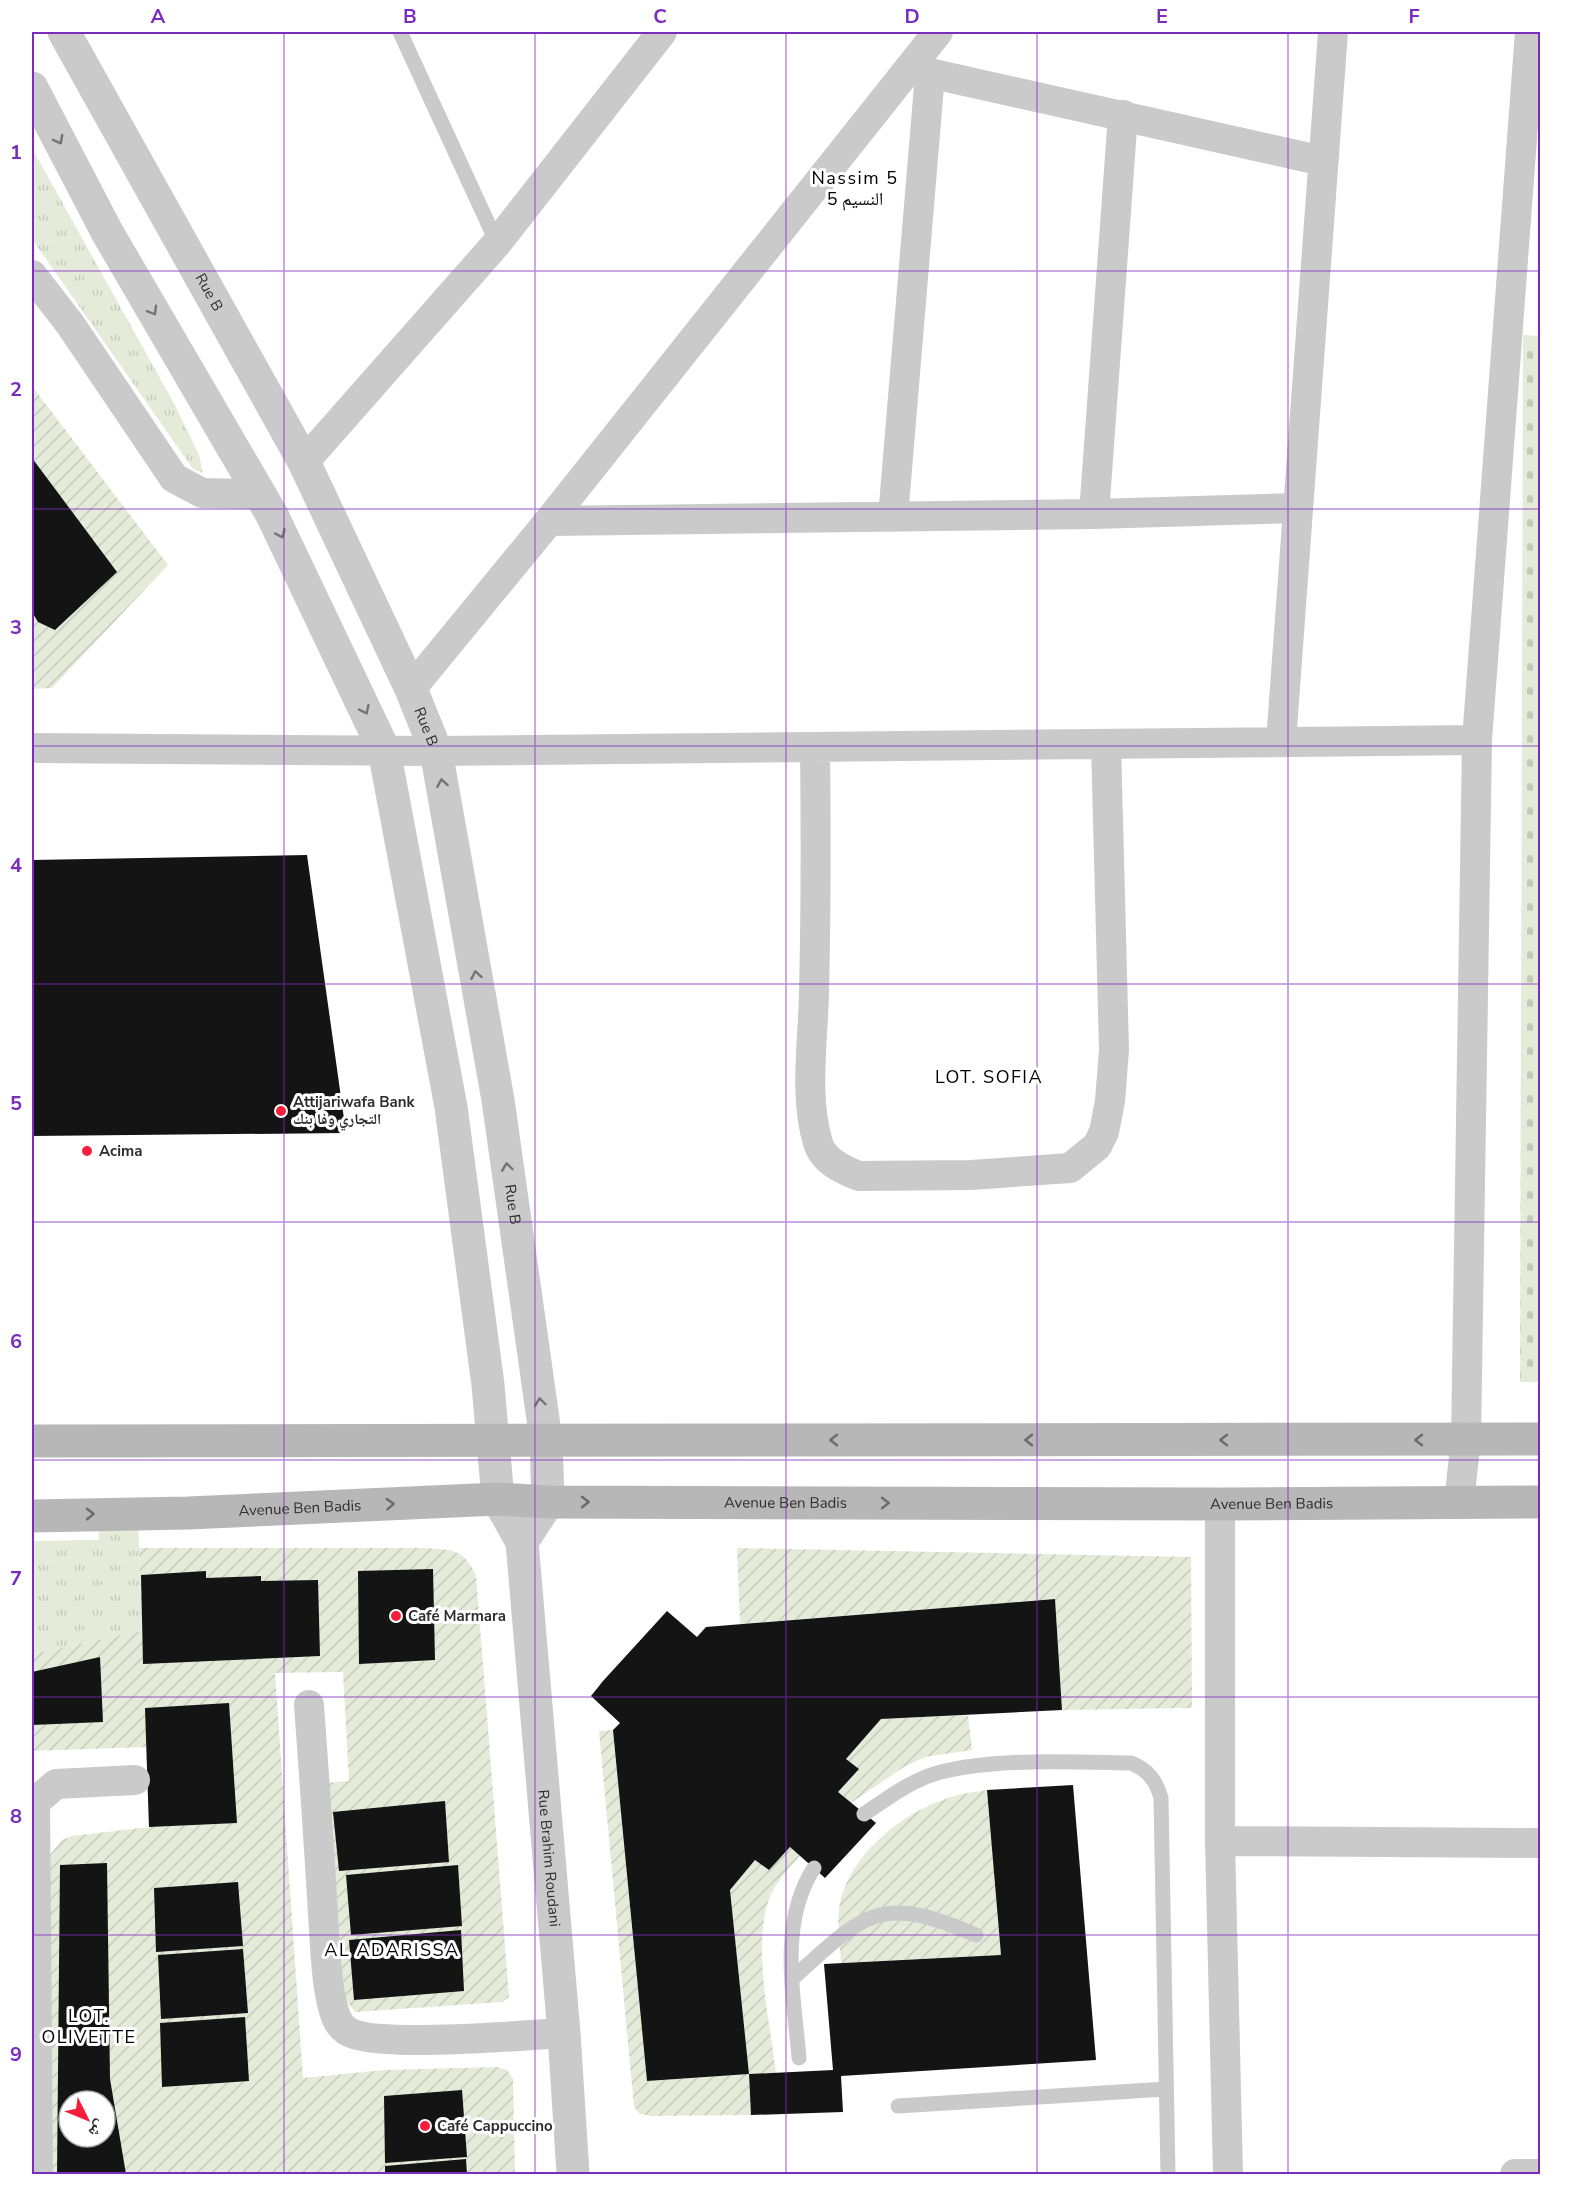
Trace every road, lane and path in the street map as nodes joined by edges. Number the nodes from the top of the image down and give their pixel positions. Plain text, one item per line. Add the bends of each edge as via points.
1 (64, 32) edge
2 (400, 32) edge
3 (662, 32) edge
4 (938, 32) edge
5 (1333, 32) edge
6 (1530, 32) edge
7 (920, 71) junction
8 (32, 88) edge
9 (1123, 115) junction
10 (1323, 161) junction
11 (496, 243) junction
12 (32, 274) edge
13 (304, 462) junction
14 (260, 494) junction
15 (1298, 508) junction
16 (1094, 514) junction
17 (893, 517) junction
18 (549, 521) junction
19 (411, 689) junction
20 (1477, 740) junction
21 (1281, 742) junction
22 (1106, 744) junction
23 (815, 747) junction
24 (32, 748) edge
25 (384, 750) junction
26 (436, 751) junction
27 (1466, 1439) junction
28 (1540, 1439) edge
29 (546, 1440) junction
30 (32, 1441) edge
31 (494, 1442) junction
32 (498, 1499) junction
33 (548, 1502) junction
34 (1459, 1502) junction
35 (1540, 1502) edge
36 (1220, 1504) junction
37 (32, 1516) edge
38 (522, 1542) junction
39 (309, 1705) dead end
40 (135, 1780) dead end
41 (864, 1814) dead end
42 (1220, 1841) junction
43 (1540, 1843) edge
44 (814, 1868) dead end
45 (976, 1935) dead end
46 (793, 1978) junction
47 (564, 2033) junction
48 (799, 2058) dead end
49 (1166, 2089) junction
50 (898, 2106) dead end
51 (1540, 2174) edge
52 (38, 2175) edge
53 (573, 2175) edge
54 (1168, 2175) edge
55 (1228, 2175) edge
56 (1515, 2175) edge

1 - 13 street, Rue B
2 - 11 lane
3 - 11 street
4 - 7 street
5 - 10 street
6 - 20 street
7 - 9 street
7 - 17 street
7 - 18 street
8 -> 14 street via 107,232
9 - 10 street
9 - 16 street
10 - 15 street
11 - 13 street
12 - 14 street via 174,478 202,493
13 - 19 street, Rue B
14 -> 25 street
15 - 16 street
15 - 21 street
16 - 17 street
17 - 18 street
18 - 19 street
19 - 26 street, Rue B
20 - 21 street
20 - 27 street
21 - 22 street
22 - 23 street
22 - 23 street via 1114,1050 1104,1132 1084,1159 1070,1167 971,1175 859,1176 829,1161 818,1146 811,1109
23 - 26 street
24 - 25 street
25 - 26 street
25 - 31 street via 451,1107
29 -> 26 street, Rue B via 498,1100
27 - 28 main road
27 -> 29 main road
27 - 34 street
29 - 31 main road
29 - 33 street, Rue B
30 - 31 main road
31 - 32 street
32 - 33 main road, Avenue Ben Badis
37 -> 32 main road, Avenue Ben Badis
32 - 38 street
33 -> 36 main road, Avenue Ben Badis
33 - 38 street
34 - 35 main road, Avenue Ben Badis
34 - 36 main road, Avenue Ben Badis
36 - 42 street
38 - 47 street, Rue Brahim Roudani
39 - 47 street via 326,1950 338,2021 357,2036 381,2038 423,2040
40 - 52 street via 56,1784 35,1802
41 - 49 lane via 930,1776 974,1767 1049,1761 1131,1763 1143,1768 1158,1786 1161,1798
42 - 43 street
42 - 55 street
44 - 46 lane via 802,1887 794,1921
45 - 46 lane via 914,1913 877,1915 862,1920 840,1936
46 - 48 lane
47 - 53 street, Rue Brahim Roudani
49 - 50 lane
49 - 54 lane
51 - 56 street

